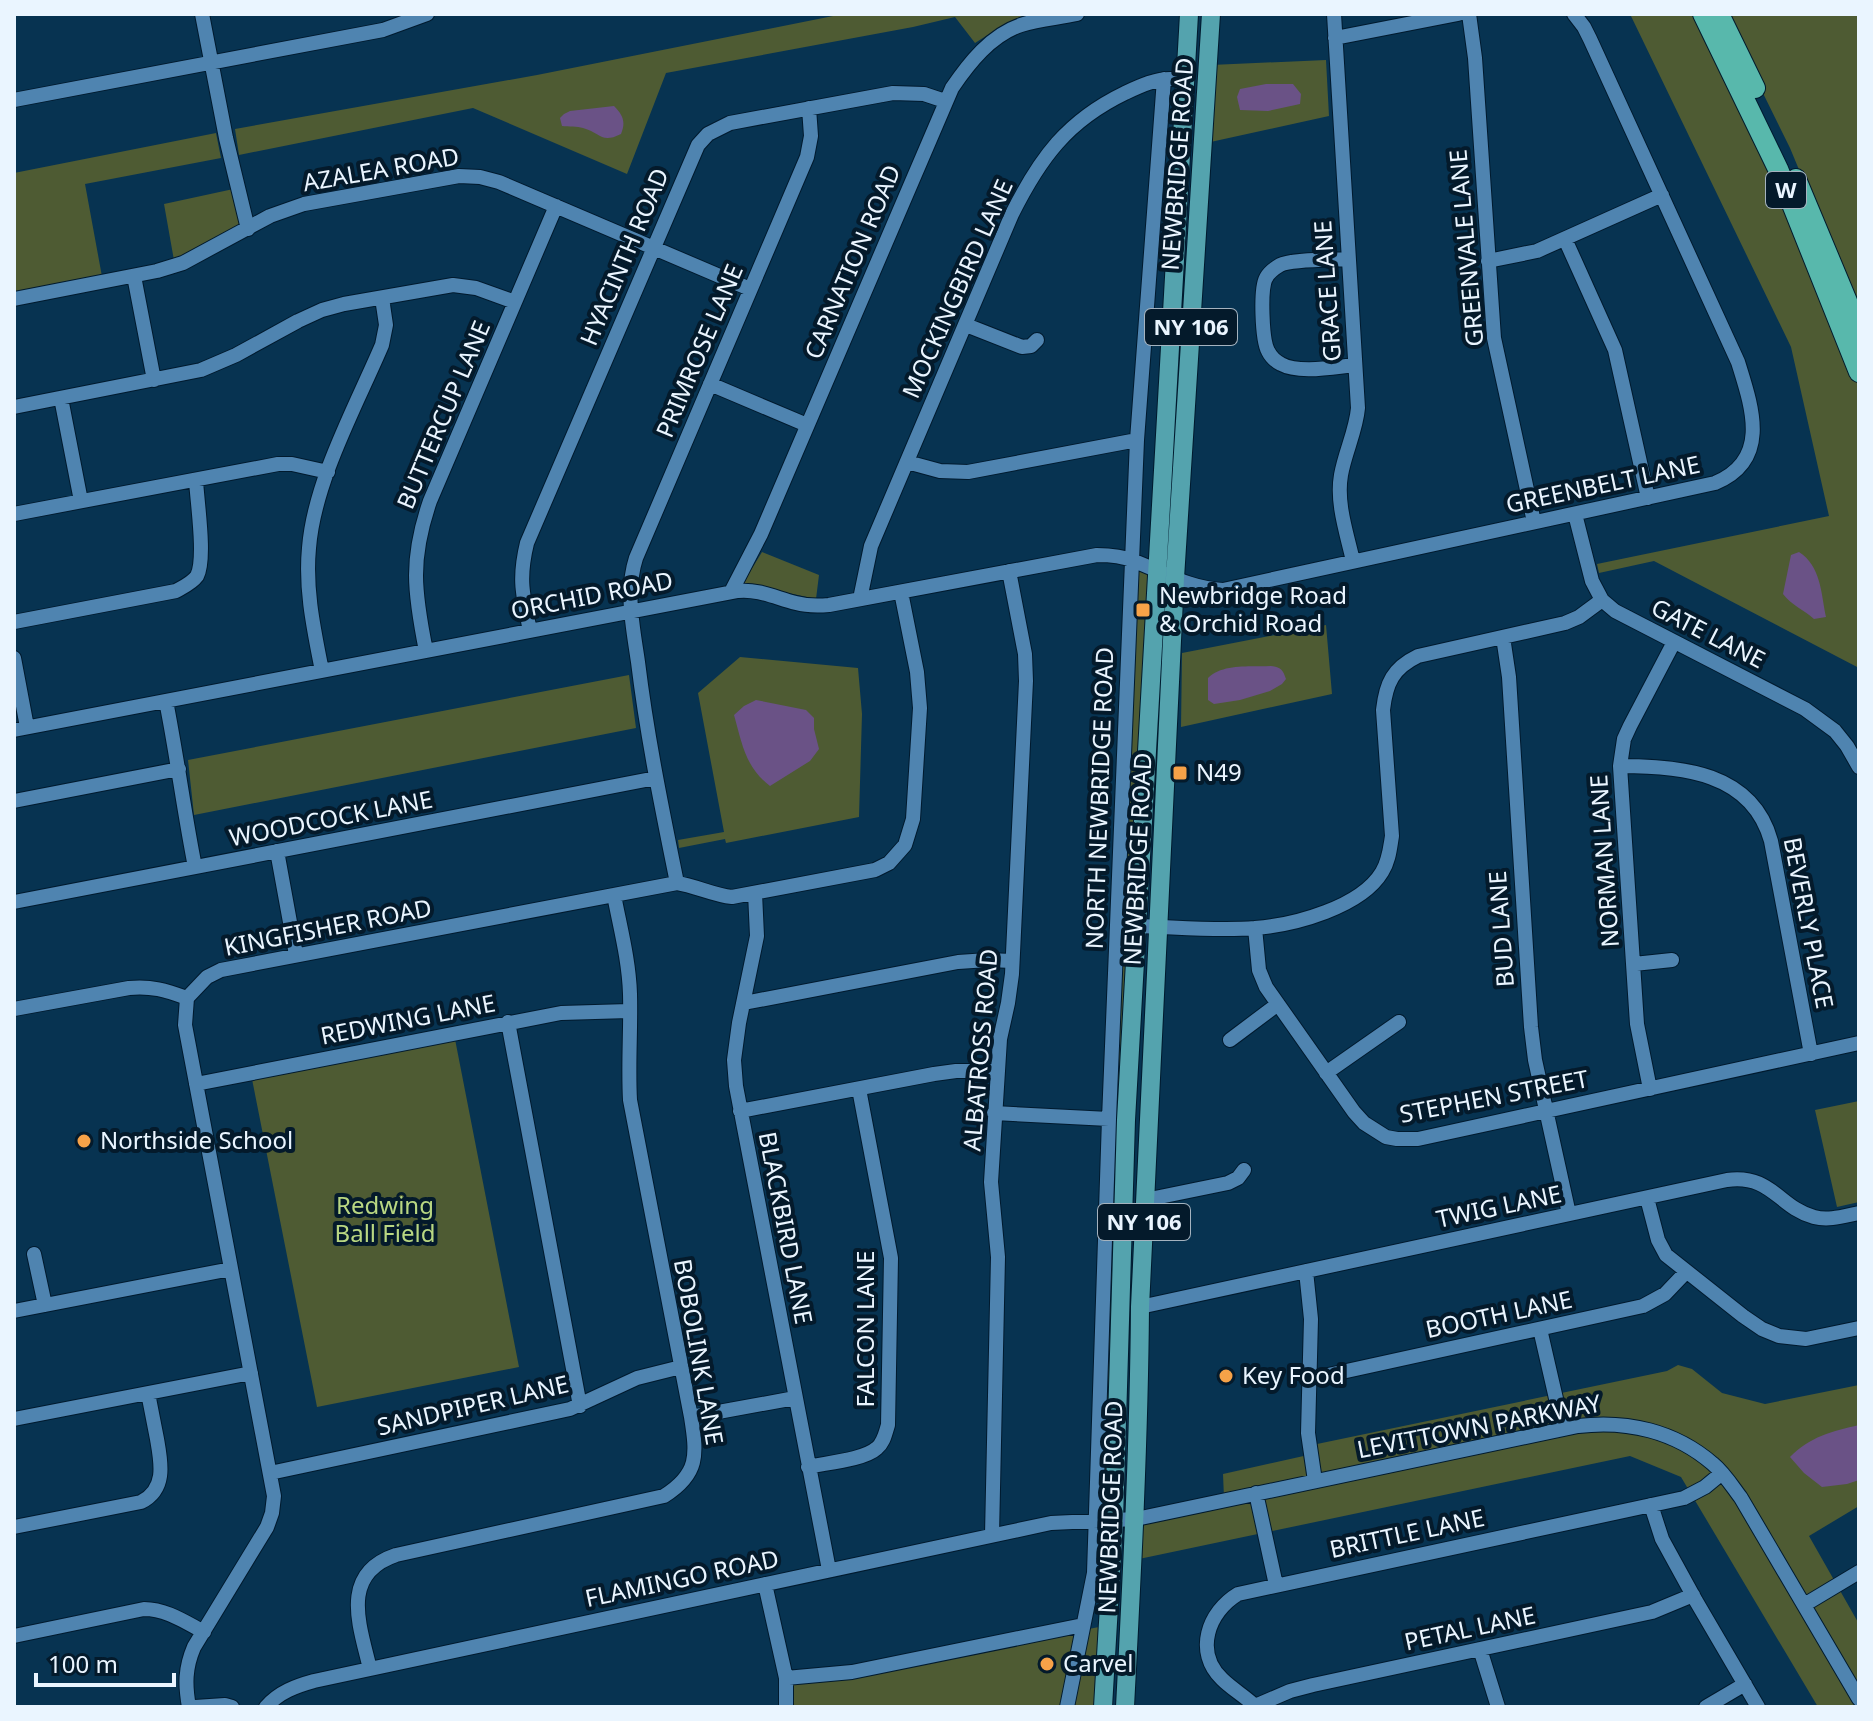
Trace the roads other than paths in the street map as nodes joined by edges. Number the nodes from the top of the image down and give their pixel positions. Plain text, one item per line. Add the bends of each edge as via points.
1 (202, 14) edge
2 (427, 14) edge
3 (1077, 14) edge
4 (1189, 14) edge
5 (1211, 14) edge
6 (1334, 14) edge
7 (1458, 14) edge
8 (1469, 14) edge
9 (1574, 14) edge
10 (1703, 14) edge
11 (1719, 14) edge
12 (1335, 38) junction
13 (212, 62) junction
14 (1164, 79) junction
15 (1187, 80) junction
16 (14, 100) edge
17 (945, 101) junction
18 (809, 108) junction
19 (1662, 195) junction
20 (556, 206) junction
21 (248, 229) junction
22 (1565, 239) junction
23 (654, 247) junction
24 (1348, 259) junction
25 (1488, 261) junction
26 (1175, 272) junction
27 (1195, 273) junction
28 (134, 276) junction
29 (750, 289) junction
30 (382, 298) junction
31 (14, 299) edge
32 (515, 302) junction
33 (966, 325) junction
34 (1859, 330) edge
35 (1037, 340) dead end
36 (1355, 365) junction
37 (1859, 372) edge
38 (154, 380) junction
39 (710, 384) junction
40 (61, 398) junction
41 (14, 407) edge
42 (807, 425) junction
43 (1137, 440) junction
44 (907, 462) junction
45 (328, 472) junction
46 (196, 480) junction
47 (1648, 498) junction
48 (81, 501) junction
49 (14, 514) edge
50 (1575, 514) junction
51 (1534, 522) junction
52 (1132, 560) junction
53 (1353, 561) junction
54 (1009, 571) junction
55 (1167, 575) junction
56 (731, 592) junction
57 (901, 592) junction
58 (860, 599) junction
59 (1602, 600) junction
60 (631, 612) junction
61 (14, 622) edge
62 (530, 631) junction
63 (1503, 637) junction
64 (1674, 642) junction
65 (426, 651) junction
66 (14, 658) edge
67 (322, 671) junction
68 (166, 701) junction
69 (20, 728) edge
70 (1620, 766) junction
71 (1859, 767) edge
72 (179, 769) junction
73 (656, 778) junction
74 (14, 801) edge
75 (277, 851) junction
76 (195, 867) junction
77 (677, 883) junction
78 (755, 893) junction
79 (614, 895) junction
80 (14, 902) edge
81 (1138, 926) junction
82 (1158, 926) junction
83 (1255, 928) junction
84 (296, 955) junction
85 (1672, 960) dead end
86 (1012, 961) junction
87 (1634, 964) junction
88 (187, 998) junction
89 (744, 1003) junction
90 (1278, 1004) junction
91 (14, 1009) edge
92 (629, 1011) junction
93 (508, 1022) junction
94 (1399, 1022) dead end
95 (1230, 1040) dead end
96 (1859, 1043) edge
97 (1811, 1054) junction
98 (997, 1071) junction
99 (1326, 1073) junction
100 (196, 1084) junction
101 (859, 1089) junction
102 (1650, 1089) junction
103 (740, 1111) junction
104 (1547, 1111) junction
105 (994, 1113) junction
106 (1109, 1119) junction
107 (1244, 1170) dead end
108 (1647, 1198) junction
109 (1145, 1200) junction
110 (1859, 1213) edge
111 (1569, 1214) junction
112 (34, 1254) dead end
113 (231, 1269) junction
114 (1306, 1271) junction
115 (1686, 1272) junction
116 (45, 1305) junction
117 (1140, 1307) junction
118 (14, 1311) edge
119 (1859, 1328) edge
120 (1540, 1329) junction
121 (681, 1367) junction
122 (251, 1373) junction
123 (1310, 1379) junction
124 (148, 1393) junction
125 (795, 1398) junction
126 (580, 1406) junction
127 (691, 1417) junction
128 (14, 1419) edge
129 (1563, 1429) junction
130 (808, 1467) junction
131 (270, 1473) junction
132 (1722, 1473) junction
133 (1315, 1481) junction
134 (1256, 1493) junction
135 (1651, 1505) junction
136 (1136, 1519) junction
137 (1105, 1520) junction
138 (14, 1527) edge
139 (992, 1535) junction
140 (829, 1570) junction
141 (1859, 1572) edge
142 (765, 1584) junction
143 (1276, 1585) junction
144 (1693, 1595) junction
145 (1804, 1605) junction
146 (1083, 1625) junction
147 (204, 1632) junction
148 (14, 1636) edge
149 (1480, 1649) junction
150 (370, 1669) junction
151 (786, 1678) junction
152 (1745, 1684) junction
153 (1859, 1699) edge
154 (1255, 1706) edge
155 (192, 1707) edge
156 (232, 1707) edge
157 (266, 1707) edge
158 (786, 1707) edge
159 (1067, 1707) edge
160 (1103, 1707) edge
161 (1125, 1707) edge
162 (1498, 1707) edge
163 (1706, 1707) edge
164 (1758, 1707) edge

1 - 13 street
2 - 13 street via 383,30
3 - 17 street, CARNATION ROAD via 1006,32 972,61
4 - 15 main road, NEWBRIDGE ROAD / NY 106
5 - 27 main road, NEWBRIDGE ROAD / NY 106
6 - 12 street, GRACE LANE
7 - 12 street
8 - 25 street, GREENVALE LANE
9 - 19 street, GREENBELT LANE
10 - 37 highway, W via 1778,169
11 - 34 highway, W
12 - 24 street, GRACE LANE
13 - 16 street
13 - 21 street
14 - 15 street, MOCKINGBIRD LANE
14 - 33 street, MOCKINGBIRD LANE via 1131,89 1090,112 1044,157 1012,214
14 - 43 street, NORTH NEWBRIDGE ROAD
15 - 26 main road, NEWBRIDGE ROAD / NY 106
17 - 18 street, HYACINTH ROAD via 893,93
17 - 42 street, CARNATION ROAD
18 - 23 street, HYACINTH ROAD via 730,123 708,134 693,155
18 - 29 street, PRIMROSE LANE via 807,157
19 - 22 street
19 - 47 street, GREENBELT LANE via 1738,362 1754,434 1746,460 1729,477
20 - 21 street, AZALEA ROAD via 499,182 459,176 304,204
20 - 23 street, AZALEA ROAD
20 - 32 street, BUTTERCUP LANE
21 - 28 street, AZALEA ROAD via 184,263
22 - 25 street
22 - 47 street via 1615,350
23 - 29 street, AZALEA ROAD
23 - 62 street, HYACINTH ROAD via 527,543 521,584
24 - 36 street, GRACE LANE
24 - 36 street via 1284,263 1266,277 1262,301 1266,346 1276,362 1296,369
25 - 51 street, GREENVALE LANE via 1494,338
26 - 27 main road
26 - 55 main road, NEWBRIDGE ROAD / NY 106
27 - 55 main road, NEWBRIDGE ROAD / NY 106
28 - 31 street, AZALEA ROAD
28 - 38 street
29 - 39 street, PRIMROSE LANE
30 - 32 street via 453,285
30 - 38 street via 322,310 218,364
30 - 45 street via 382,345
32 - 65 street, BUTTERCUP LANE via 423,522 415,573
33 - 35 street via 1022,347
33 - 44 street, MOCKINGBIRD LANE
36 - 53 street, GRACE LANE via 1357,424 1340,492
38 - 40 street
39 - 42 street
39 - 60 street, PRIMROSE LANE via 636,558
40 - 41 street
40 - 48 street
42 - 56 street, CARNATION ROAD
43 - 44 street via 968,472
43 - 52 street, NORTH NEWBRIDGE ROAD
44 - 58 street, MOCKINGBIRD LANE via 871,546
45 - 46 street via 278,464
45 - 67 street via 308,551 310,609
46 - 48 street
46 - 61 street via 201,561 190,583 176,591
47 - 50 street, GREENBELT LANE
48 - 49 street
50 - 51 street, GREENBELT LANE
50 - 59 street via 1589,573
51 - 53 street, GREENBELT LANE
52 - 54 street, ORCHID ROAD via 1097,555
52 - 55 street, ORCHID ROAD
52 - 106 street, NORTH NEWBRIDGE ROAD
53 - 55 street, GREENBELT LANE via 1223,590
54 - 57 street, ORCHID ROAD
54 - 86 street, ALBATROSS ROAD via 1026,681
55 - 81 main road, NEWBRIDGE ROAD / NY 106
55 - 82 main road, NEWBRIDGE ROAD / NY 106
56 - 58 street, ORCHID ROAD via 751,591 811,606
56 - 60 street, ORCHID ROAD
57 - 58 street, ORCHID ROAD
57 - 78 street, KINGFISHER ROAD via 920,708 913,819 905,845 875,870
59 - 63 street via 1565,623
59 - 64 street, GATE LANE
60 - 62 street, ORCHID ROAD
60 - 73 street, PRIMROSE LANE
62 - 65 street, ORCHID ROAD
63 - 83 street via 1418,656 1389,682 1383,710 1392,836 1385,866 1371,886 1314,915
63 - 104 street, BUD LANE via 1531,1027
64 - 70 street, NORMAN LANE via 1624,739
64 - 71 street, GATE LANE via 1805,709 1835,731
65 - 67 street, ORCHID ROAD
66 - 69 street
67 - 68 street, ORCHID ROAD
68 - 69 street, ORCHID ROAD
68 - 72 street
70 - 87 street, NORMAN LANE
70 - 97 street, BEVERLY PLACE via 1698,773 1732,787 1759,810 1771,841
72 - 74 street
72 - 76 street
73 - 75 street, WOODCOCK LANE
73 - 77 street, PRIMROSE LANE
75 - 76 street, WOODCOCK LANE
75 - 84 street
76 - 80 street, WOODCOCK LANE
77 - 78 street, KINGFISHER ROAD via 732,897
77 - 79 street, KINGFISHER ROAD
78 - 89 street, BLACKBIRD LANE via 757,936
79 - 84 street, KINGFISHER ROAD
79 - 92 street, BOBOLINK LANE via 627,964
81 - 82 street
81 - 137 main road, NEWBRIDGE ROAD / NY 106
82 - 83 street
82 - 109 main road, NEWBRIDGE ROAD / NY 106
83 - 90 street, STEPHEN STREET via 1261,978
84 - 88 street, KINGFISHER ROAD via 221,970
85 - 87 street
86 - 89 street via 958,962
86 - 98 street, ALBATROSS ROAD
87 - 102 street, NORMAN LANE via 1637,1024
88 - 91 street via 143,987
88 - 100 street via 185,1025
89 - 103 street, BLACKBIRD LANE via 734,1060
90 - 95 street
90 - 99 street, STEPHEN STREET
92 - 93 street, REDWING LANE via 572,1012
92 - 121 street, BOBOLINK LANE via 630,1100
93 - 100 street, REDWING LANE
93 - 126 street
94 - 99 street
96 - 97 street, STEPHEN STREET
97 - 102 street, STEPHEN STREET
98 - 101 street via 956,1071
98 - 105 street, ALBATROSS ROAD
99 - 104 street, STEPHEN STREET via 1364,1123 1397,1139
100 - 113 street
101 - 103 street
101 - 130 street, FALCON LANE via 891,1258 888,1425 873,1451
102 - 104 street, STEPHEN STREET
103 - 125 street, BLACKBIRD LANE
104 - 111 street, BUD LANE
105 - 106 street
105 - 139 street, ALBATROSS ROAD via 991,1182 998,1257
106 - 137 street, NORTH NEWBRIDGE ROAD
107 - 109 street via 1228,1183
108 - 110 street, TWIG LANE via 1749,1179 1815,1217
108 - 111 street, TWIG LANE
108 - 115 street via 1661,1248
109 - 117 main road, NEWBRIDGE ROAD / NY 106
111 - 114 street, TWIG LANE
112 - 116 street
113 - 116 street
113 - 122 street
114 - 117 street, TWIG LANE
114 - 123 street
115 - 119 street via 1752,1323 1779,1336 1806,1339
115 - 120 street, BOOTH LANE via 1665,1294 1643,1306
116 - 118 street
117 - 136 main road, NEWBRIDGE ROAD / NY 106
120 - 123 street, BOOTH LANE
120 - 129 street
121 - 126 street, SANDPIPER LANE via 637,1378
121 - 127 street, BOBOLINK LANE
122 - 124 street
122 - 131 street
123 - 133 street via 1308,1433
124 - 128 street
124 - 138 street via 162,1470 149,1498
125 - 127 street
125 - 130 street, BLACKBIRD LANE
126 - 131 street, SANDPIPER LANE
127 - 150 street, BOBOLINK LANE via 696,1448 692,1466 664,1496 396,1555 377,1564 357,1599
129 - 132 street, LEVITTOWN PARKWAY via 1601,1423 1654,1431 1698,1453
129 - 133 street, LEVITTOWN PARKWAY
130 - 140 street, BLACKBIRD LANE
131 - 147 street via 274,1496 267,1527
132 - 135 street, BRITTLE LANE via 1684,1498
132 - 145 street, LEVITTOWN PARKWAY
133 - 134 street, LEVITTOWN PARKWAY
134 - 136 street, LEVITTOWN PARKWAY
134 - 143 street
135 - 143 street, BRITTLE LANE
135 - 144 street via 1662,1539
136 - 137 street, LEVITTOWN PARKWAY
136 - 161 main road, NEWBRIDGE ROAD / NY 106
137 - 139 street, FLAMINGO ROAD via 1051,1523
137 - 146 street, NORTH NEWBRIDGE ROAD
137 - 160 main road, NEWBRIDGE ROAD / NY 106
139 - 140 street, FLAMINGO ROAD
140 - 142 street, FLAMINGO ROAD
141 - 145 street
142 - 150 street, FLAMINGO ROAD
142 - 151 street
143 - 154 street, BRITTLE LANE via 1228,1599 1207,1633 1214,1670
144 - 149 street, PETAL LANE via 1652,1612
144 - 152 street
145 - 153 street, LEVITTOWN PARKWAY
146 - 151 street via 852,1672
146 - 159 street, NORTH NEWBRIDGE ROAD
147 - 148 street via 169,1614 144,1609
147 - 155 street via 187,1668 185,1686
149 - 154 street, PETAL LANE via 1313,1685
149 - 162 street
150 - 157 street, FLAMINGO ROAD via 299,1685
151 - 158 street
152 - 163 street
152 - 164 street
155 - 156 street

